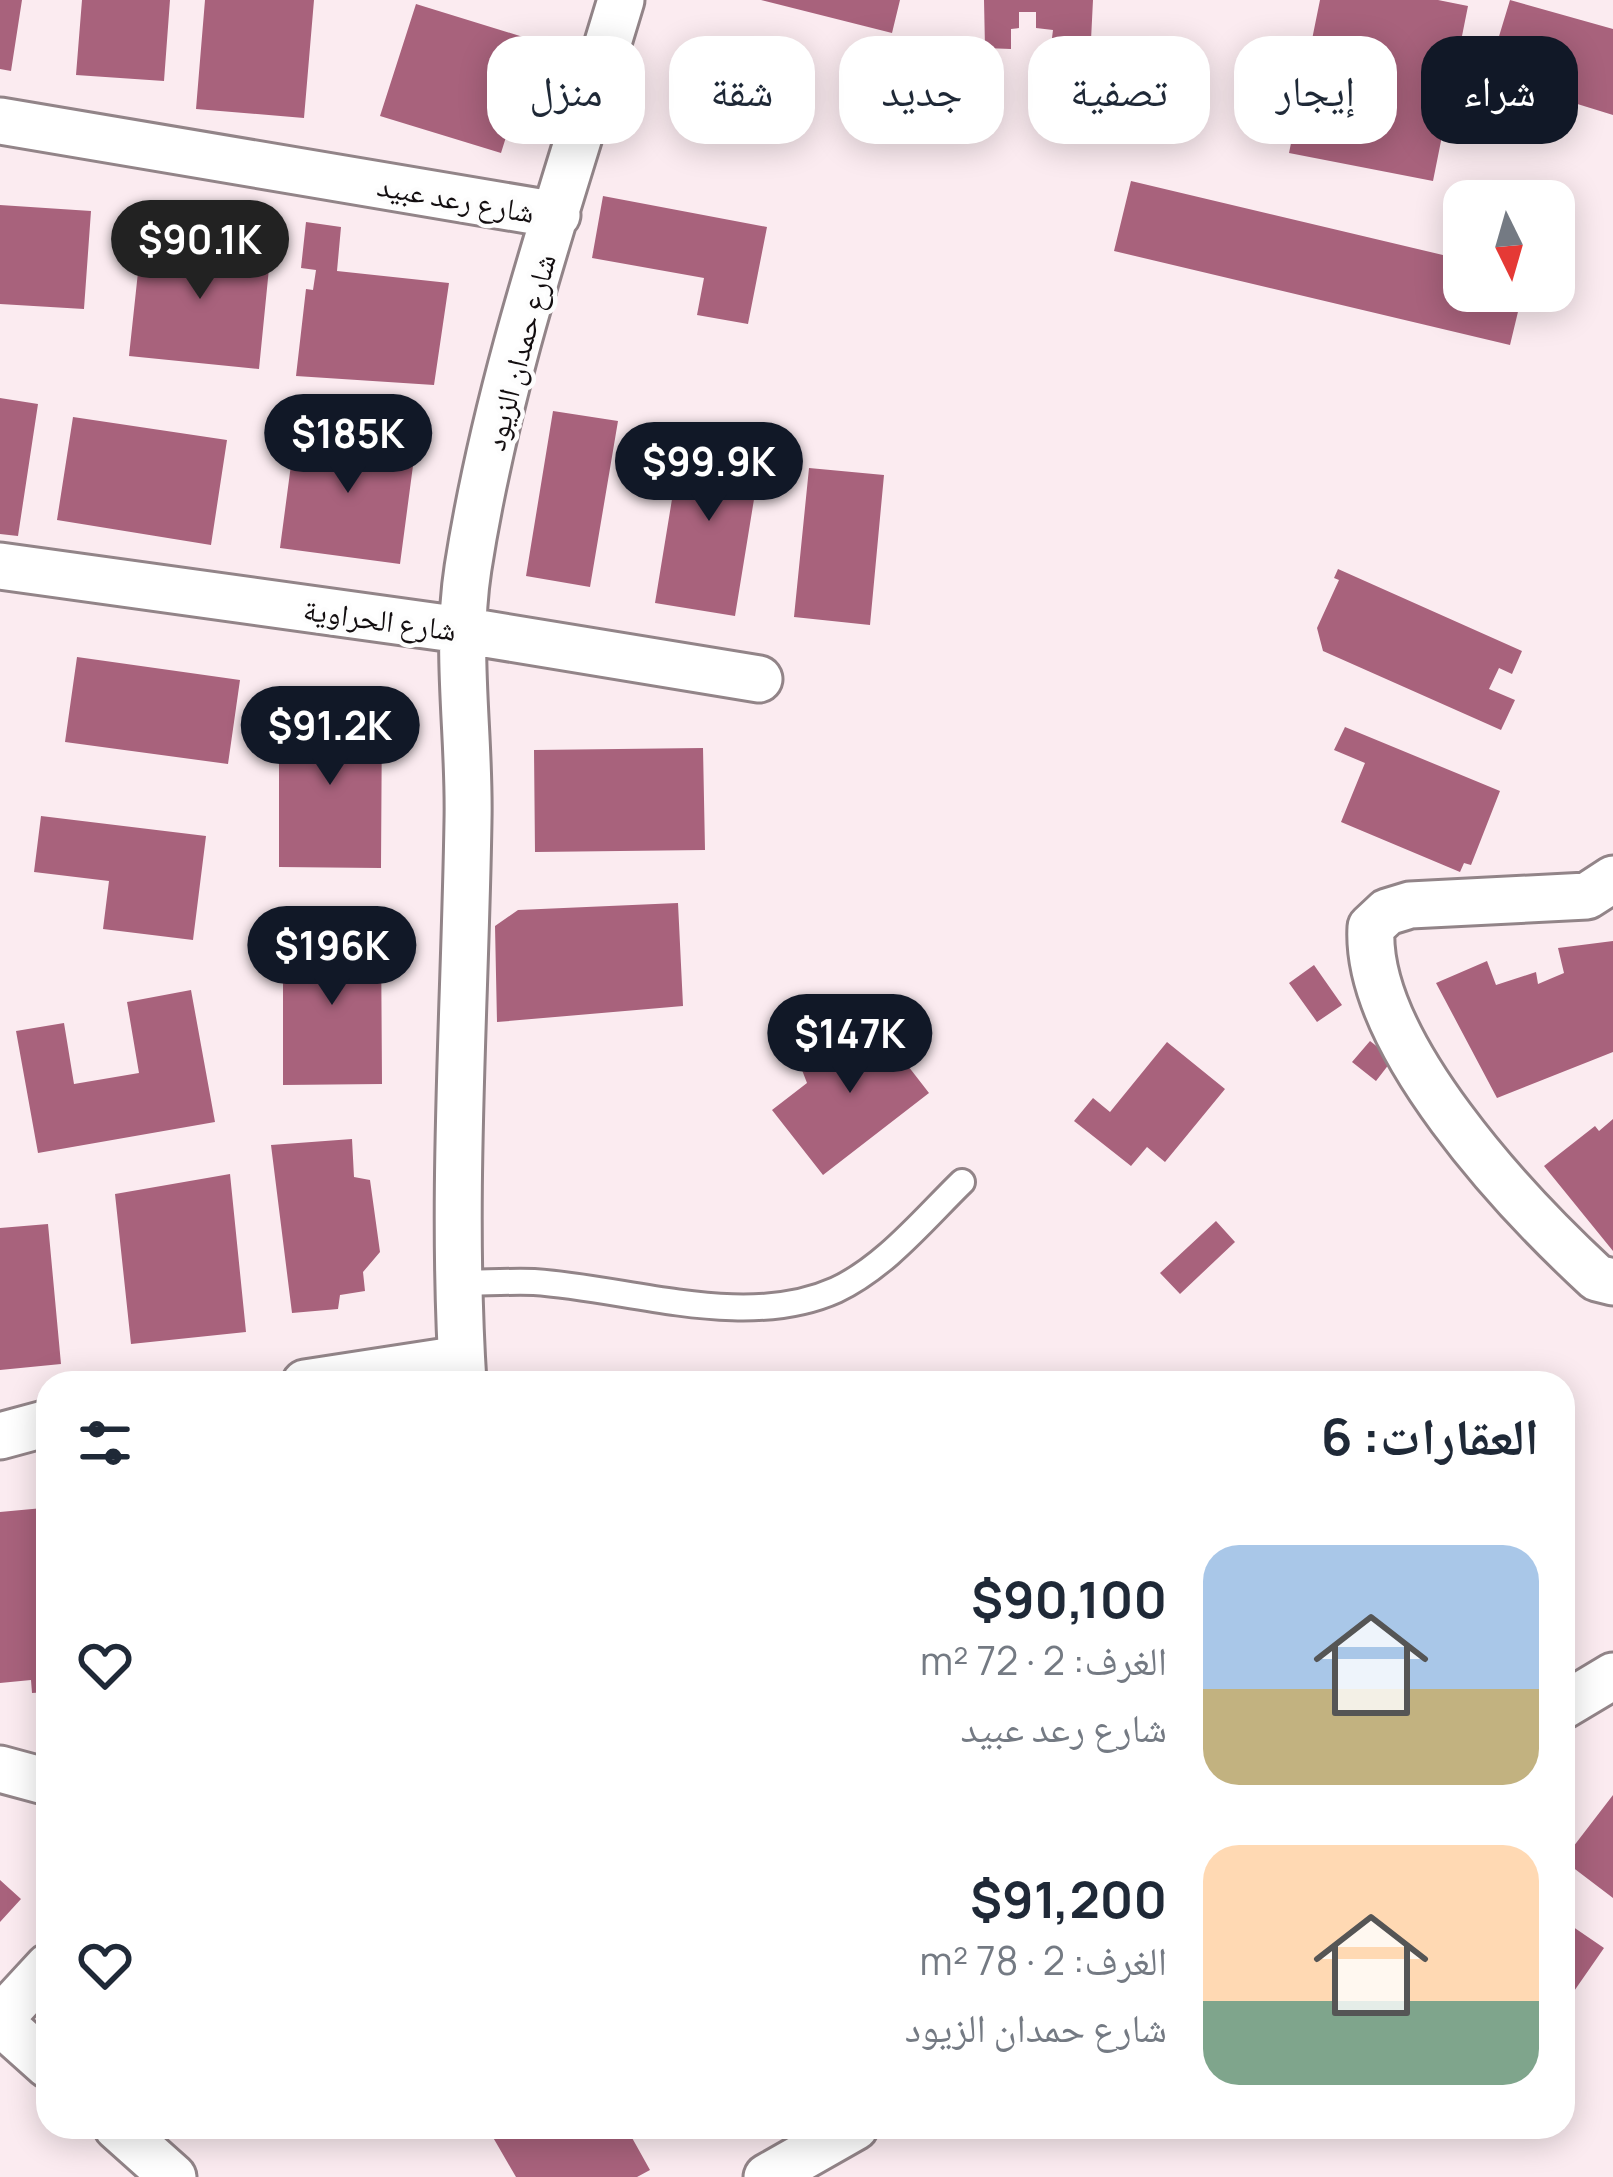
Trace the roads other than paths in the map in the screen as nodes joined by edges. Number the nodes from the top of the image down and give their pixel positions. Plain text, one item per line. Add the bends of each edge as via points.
1 (621, 0) edge
2 (0, 121) edge
3 (556, 215) junction
4 (0, 566) edge
5 (461, 631) junction
6 (759, 679) dead end
7 (1613, 879) edge
8 (962, 1182) dead end
9 (1613, 1282) edge
10 (459, 1283) junction
11 (462, 1371) edge
12 (36, 1427) edge
13 (0, 1436) edge
14 (1613, 1676) edge
15 (1575, 1699) edge
16 (0, 1769) edge
17 (36, 1779) edge
18 (36, 1980) edge
19 (0, 2021) edge
20 (36, 2054) edge
21 (130, 2139) edge
22 (834, 2139) edge
23 (173, 2177) edge
24 (767, 2177) edge

1 - 3 street, شارع حمدان الزيود
2 - 3 street, شارع رعد عبيد
3 - 5 street, شارع حمدان الزيود via 482,486
4 - 5 street, شارع الحراوية
5 - 6 street, شارع الحراوية
5 - 10 street, شارع حمدان الزيود via 470,773
7 - 9 street via 1587,896 1387,911 1371,927 1370,954 1401,1034 1494,1176 1597,1278
8 - 10 lane via 876,1265 796,1304
10 - 11 street, شارع حمدان الزيود
12 - 13 street
14 - 15 street
16 - 17 street
18 - 19 street
19 - 20 street
21 - 23 street
22 - 24 street

